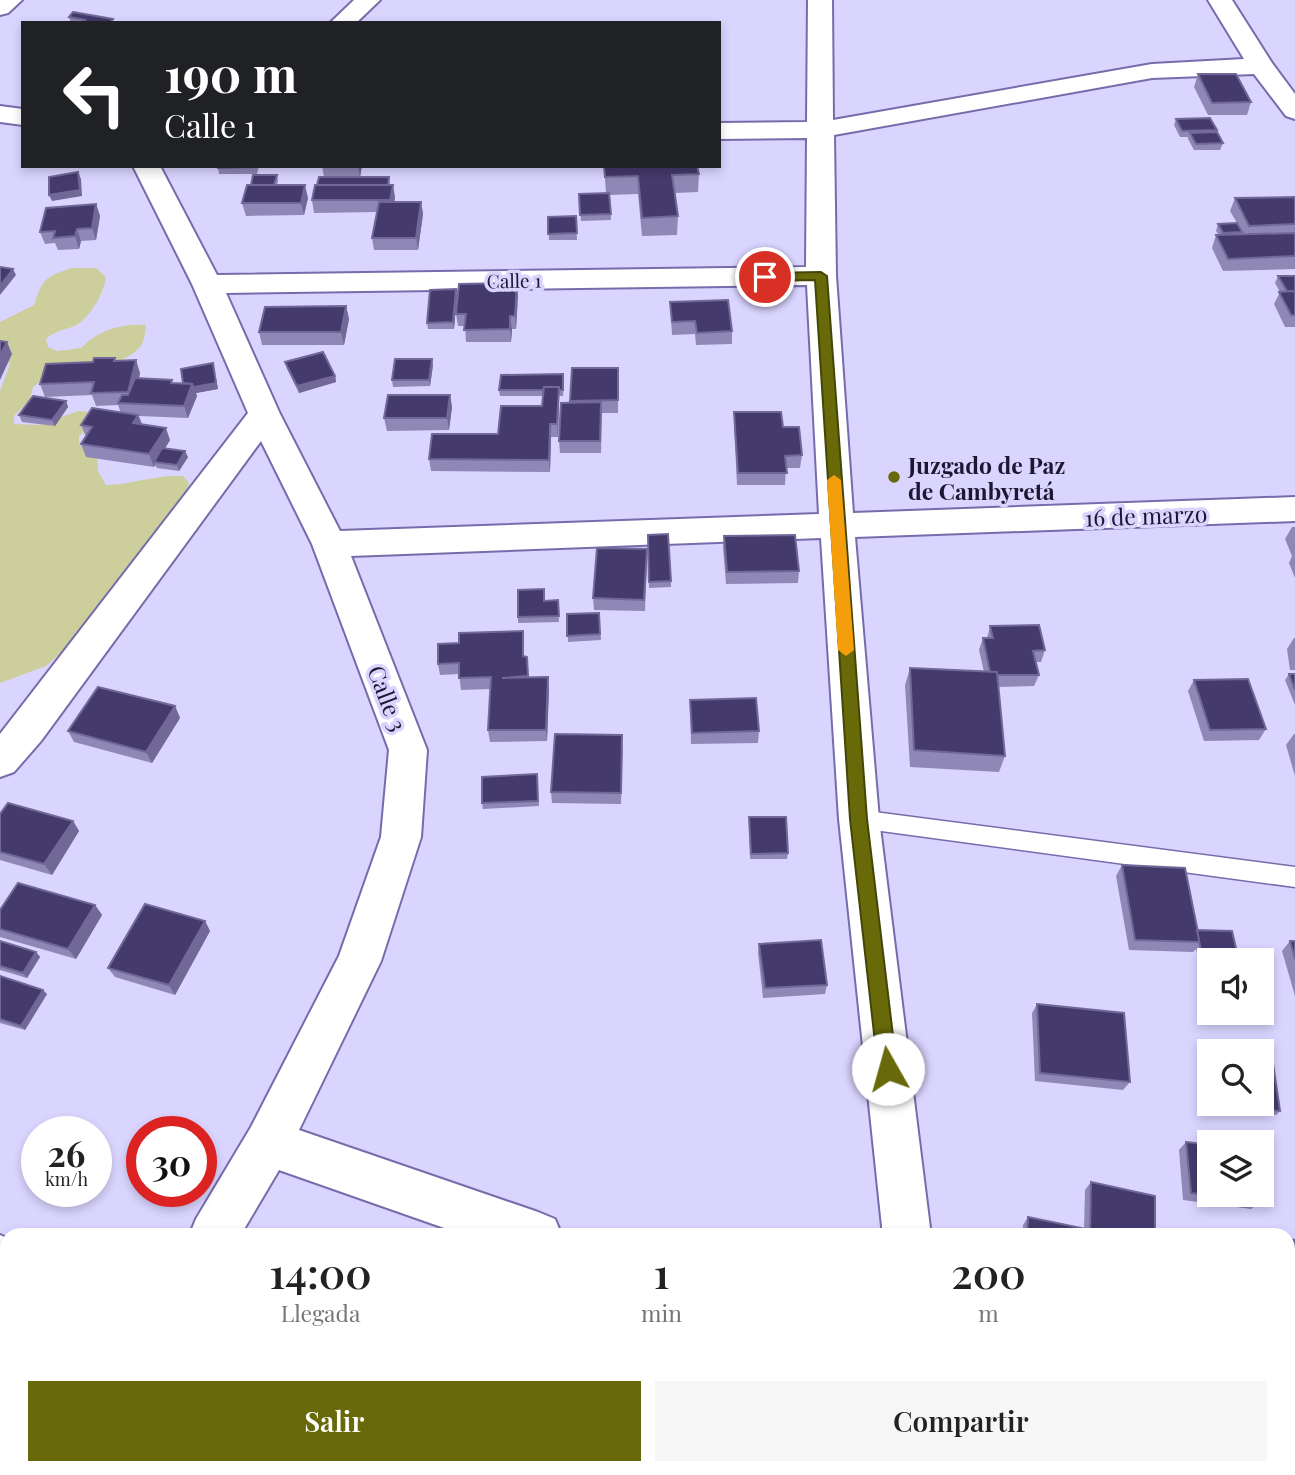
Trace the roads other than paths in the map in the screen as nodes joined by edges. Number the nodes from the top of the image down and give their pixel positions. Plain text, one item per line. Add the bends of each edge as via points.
1 (10, 0) edge
2 (368, 0) edge
3 (820, 0) edge
4 (1220, 0) edge
5 (0, 8) edge
6 (344, 21) edge
7 (1261, 66) junction
8 (1295, 111) edge
9 (0, 114) edge
10 (21, 117) edge
11 (820, 130) junction
12 (721, 131) edge
13 (147, 168) edge
14 (821, 276) junction
15 (207, 284) junction
16 (264, 414) junction
17 (1295, 509) edge
18 (833, 527) junction
19 (328, 544) junction
20 (0, 761) edge
21 (859, 819) junction
22 (1295, 877) edge
23 (268, 1143) junction
24 (219, 1228) edge
25 (515, 1228) edge
26 (906, 1228) edge

1 - 5 street
2 - 6 street
3 - 11 street
4 - 7 street
7 - 8 street
7 - 11 street via 1153,71
9 - 10 street
11 - 12 street
11 - 14 street
13 - 15 street, Calle 3
14 - 15 street, Calle 1
14 - 18 street
15 - 16 street, Calle 3
16 - 19 street, Calle 3
16 - 20 street
17 - 18 street, 16 de marzo
18 - 19 street, 16 de marzo
18 - 21 street
19 - 23 street, Calle 3 via 408,750 401,837 359,961
21 - 22 lane
21 - 26 street
23 - 24 street, Calle 3
23 - 25 street

